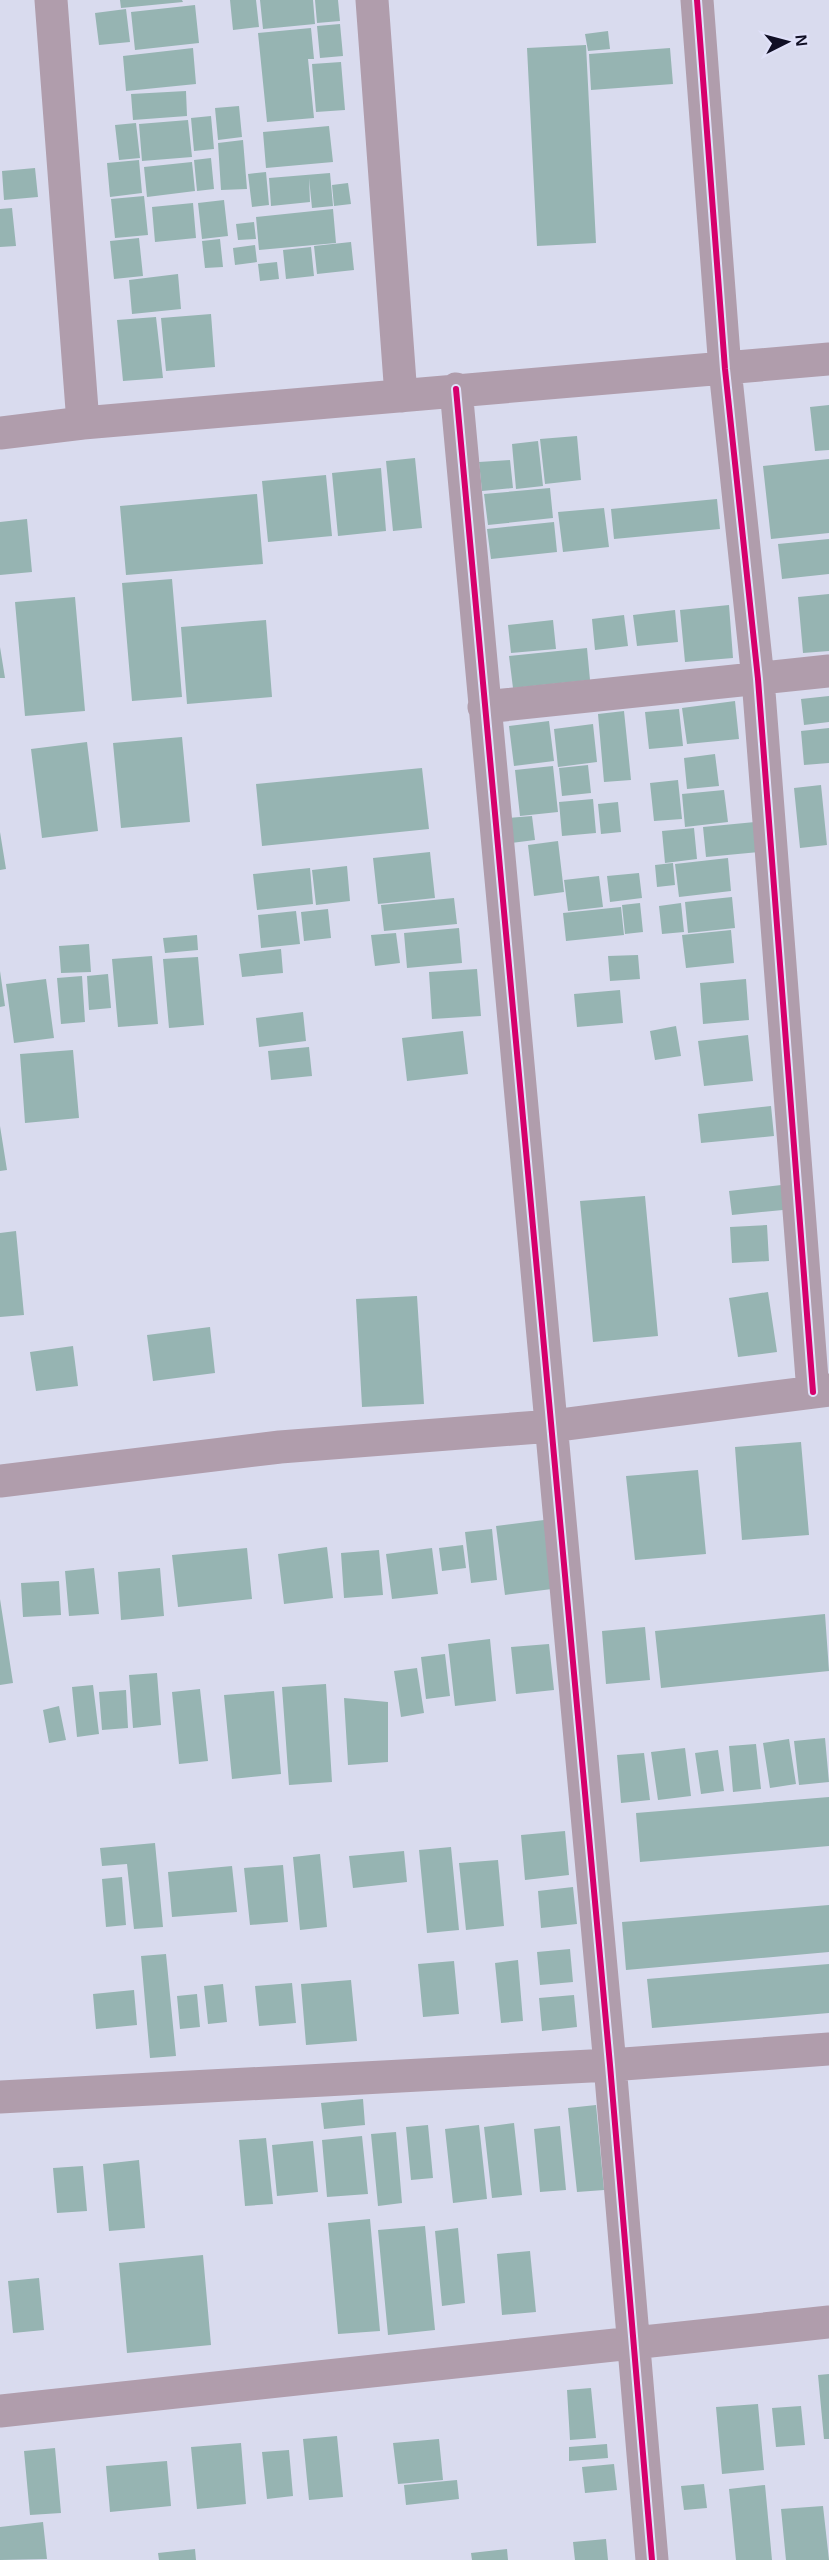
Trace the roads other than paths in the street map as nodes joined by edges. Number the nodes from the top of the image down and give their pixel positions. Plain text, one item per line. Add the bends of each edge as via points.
1 (51, 0) edge
2 (372, 0) edge
3 (697, 0) edge
4 (829, 359) edge
5 (725, 369) junction
6 (456, 389) junction
7 (401, 396) junction
8 (83, 423) junction
9 (0, 433) edge
10 (829, 671) edge
11 (758, 679) junction
12 (484, 707) junction
13 (821, 1391) edge
14 (552, 1426) junction
15 (0, 1481) edge
16 (829, 2049) edge
17 (610, 2065) junction
18 (0, 2097) edge
19 (829, 2322) edge
20 (632, 2342) junction
21 (0, 2412) edge
22 (652, 2560) edge

1 - 8 street
2 - 7 street
3 - 5 street
4 - 5 street
5 - 6 street
5 - 11 street
6 - 7 street
6 - 12 street
7 - 8 street
8 - 9 street
10 - 11 street
11 - 12 street
11 - 13 street
12 - 14 street
13 - 14 street
14 - 15 street via 280,1447
14 - 17 street
16 - 17 street
17 - 18 street
17 - 20 street
19 - 20 street
20 - 21 street
20 - 22 street

